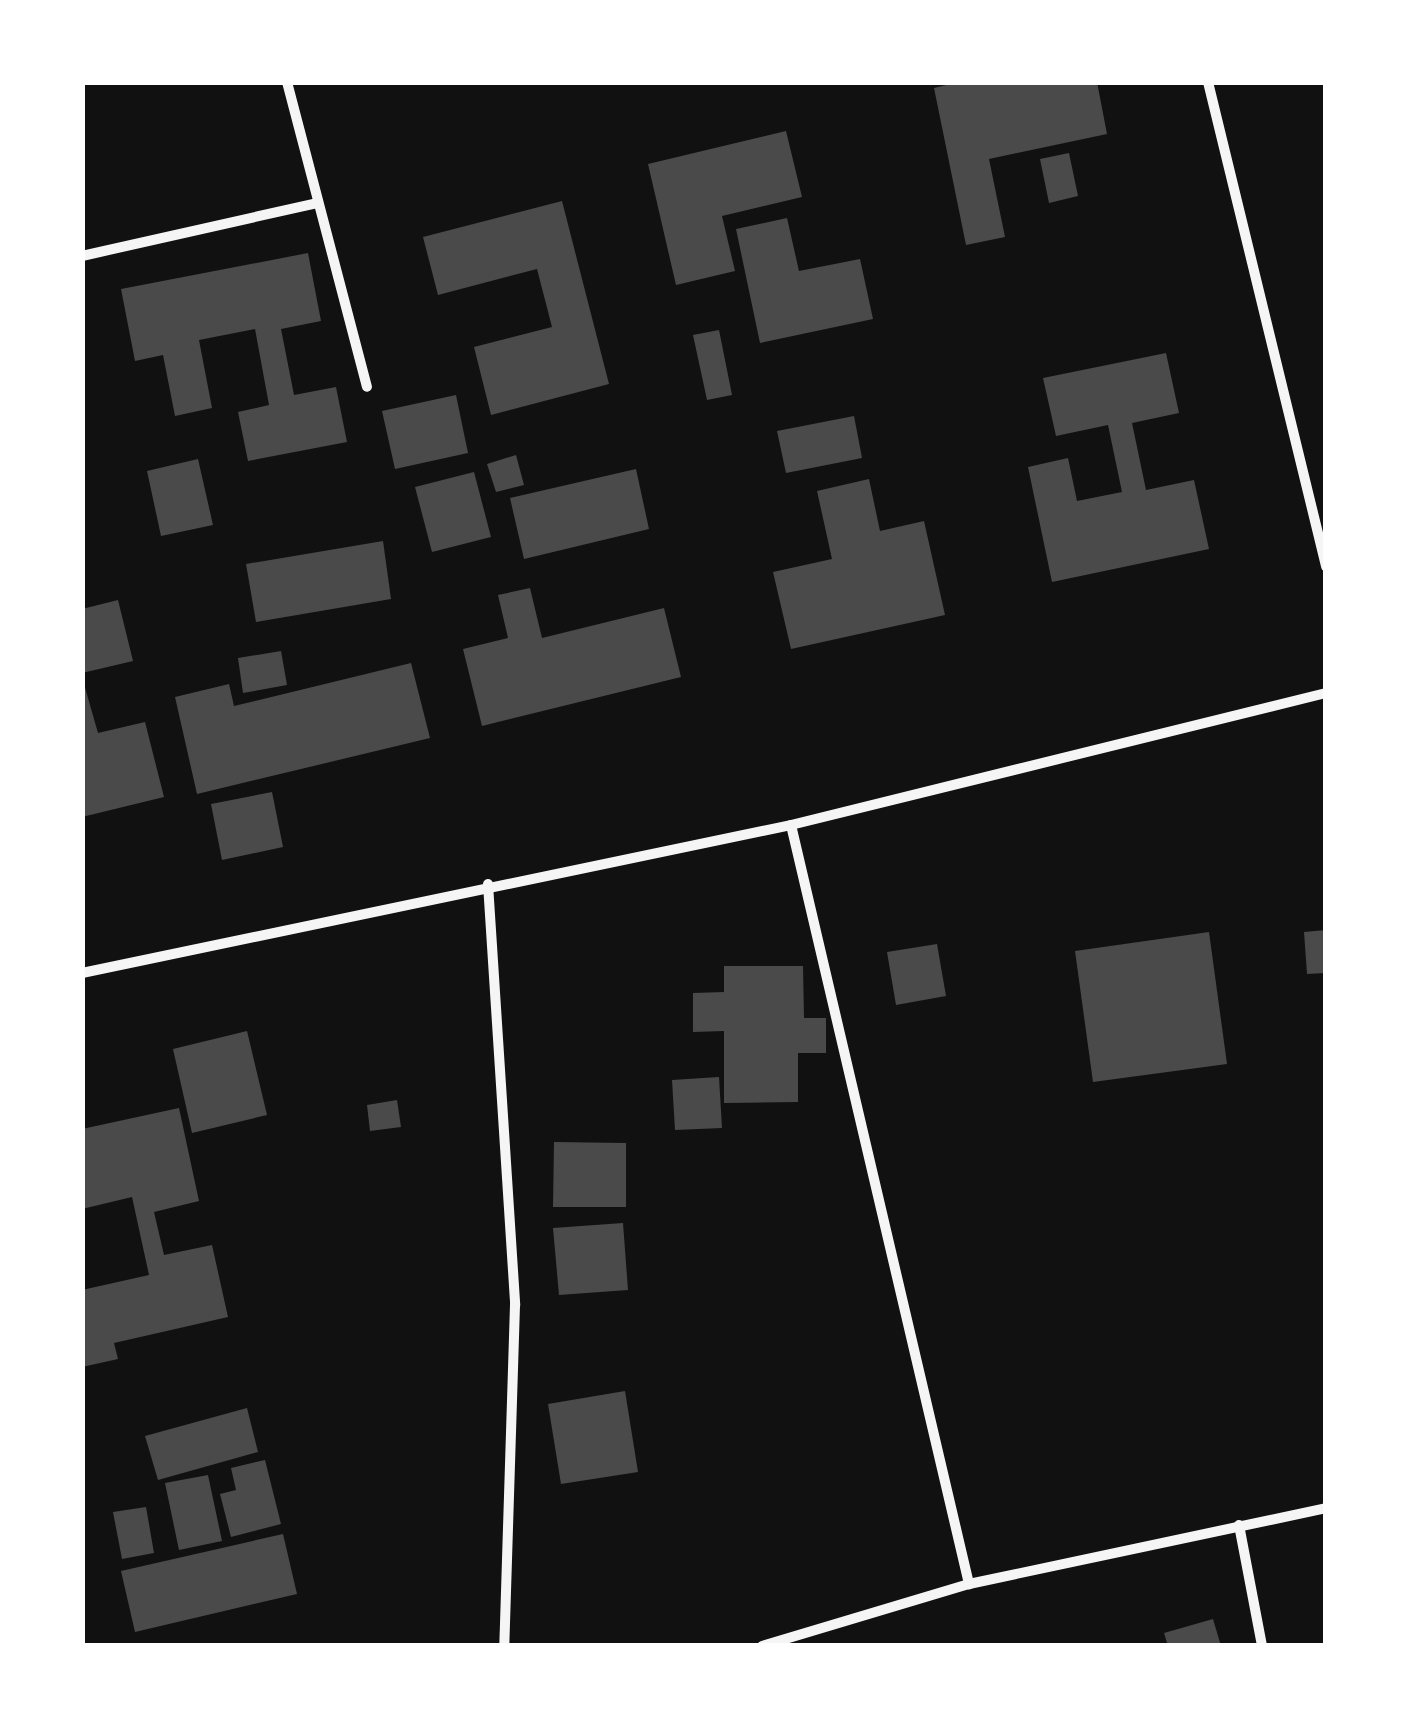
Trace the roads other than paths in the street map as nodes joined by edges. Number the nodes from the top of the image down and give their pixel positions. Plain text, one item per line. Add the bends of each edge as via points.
1 (286, 82) edge
2 (1208, 82) edge
3 (318, 203) junction
4 (82, 256) edge
5 (367, 387) dead end
6 (1326, 568) edge
7 (1326, 693) edge
8 (791, 824) junction
9 (488, 884) junction
10 (82, 973) edge
11 (1326, 1508) edge
12 (1239, 1525) junction
13 (969, 1584) junction
14 (504, 1646) edge
15 (762, 1646) edge
16 (1262, 1646) edge

1 - 3 street
2 - 6 street
3 - 4 street
3 - 5 street
7 - 8 street
8 - 9 street
8 - 13 street
9 - 10 street
9 - 14 street via 515,1305
11 - 12 street
12 - 13 street
12 - 16 street
13 - 15 street

